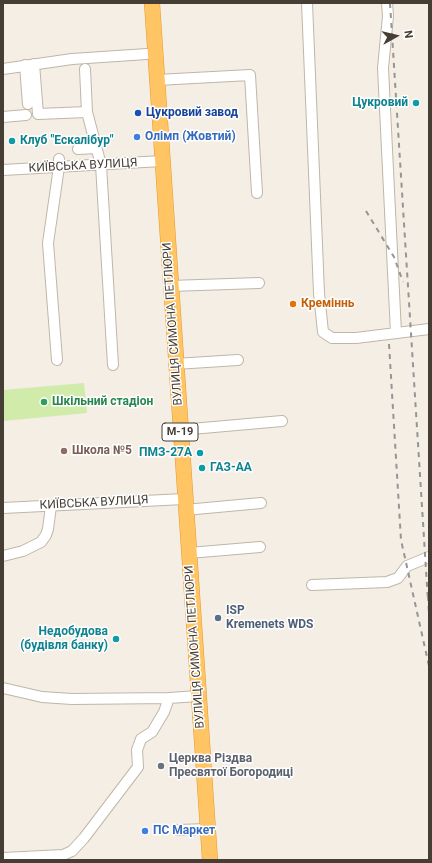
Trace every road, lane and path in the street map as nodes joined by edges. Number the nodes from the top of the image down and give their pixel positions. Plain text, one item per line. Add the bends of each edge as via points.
1 (152, 3) edge
2 (307, 3) edge
3 (387, 3) edge
4 (147, 54) dead end
5 (30, 65) junction
6 (3, 68) edge
7 (85, 69) dead end
8 (157, 80) junction
9 (28, 104) dead end
10 (87, 112) junction
11 (26, 115) dead end
12 (3, 117) edge
13 (96, 148) junction
14 (78, 149) dead end
15 (162, 161) junction
16 (59, 163) junction
17 (101, 165) junction
18 (3, 170) edge
19 (257, 193) dead end
20 (259, 283) dead end
21 (170, 286) junction
22 (429, 329) edge
23 (396, 333) junction
24 (57, 360) dead end
25 (238, 360) dead end
26 (176, 364) junction
27 (113, 365) dead end
28 (282, 421) dead end
29 (180, 430) junction
30 (261, 503) dead end
31 (185, 504) junction
32 (51, 506) junction
33 (3, 508) edge
34 (260, 547) dead end
35 (189, 553) junction
36 (3, 556) edge
37 (429, 557) edge
38 (312, 585) dead end
39 (3, 688) edge
40 (198, 696) junction
41 (168, 698) junction
42 (208, 829) junction
43 (178, 830) dead end
44 (3, 858) edge
45 (210, 860) edge

1 - 8 highway, ВУЛИЦЯ СИМОНА ПЕТЛЮРИ / М-19
2 - 23 street via 323,332 332,338
3 - 23 street via 383,68
4 - 5 street via 72,58
5 - 6 street
5 - 9 street
5 - 10 street via 38,114
7 - 10 street
8 - 15 highway, ВУЛИЦЯ СИМОНА ПЕТЛЮРИ / М-19
8 - 19 street via 250,75
10 - 13 street
11 - 12 street
13 - 14 street
13 - 17 street
15 - 17 street, КИЇВСЬКА ВУЛИЦЯ
15 - 21 highway, ВУЛИЦЯ СИМОНА ПЕТЛЮРИ / М-19
16 - 17 street, КИЇВСЬКА ВУЛИЦЯ
16 - 18 street, КИЇВСЬКА ВУЛИЦЯ
16 - 24 street via 48,243
17 - 27 street
20 - 21 street
21 - 26 highway, ВУЛИЦЯ СИМОНА ПЕТЛЮРИ / М-19
22 - 23 street
25 - 26 street
26 - 29 highway, ВУЛИЦЯ СИМОНА ПЕТЛЮРИ / М-19
28 - 29 street
29 - 31 highway, ВУЛИЦЯ СИМОНА ПЕТЛЮРИ / М-19
30 - 31 street, КИЇВСЬКА ВУЛИЦЯ
31 - 32 street, КИЇВСЬКА ВУЛИЦЯ
31 - 35 highway, ВУЛИЦЯ СИМОНА ПЕТЛЮРИ / М-19
32 - 33 street, КИЇВСЬКА ВУЛИЦЯ
32 - 36 street via 46,535 41,542 23,551
34 - 35 street
35 - 40 highway, ВУЛИЦЯ СИМОНА ПЕТЛЮРИ / М-19
37 - 38 street via 407,566 398,578 387,582
39 - 41 street via 42,697 72,699
40 - 41 street
40 - 42 highway, ВУЛИЦЯ СИМОНА ПЕТЛЮРИ / М-19
41 - 44 street via 164,712 152,732 140,739 137,750 138,767 72,851 63,855
42 - 43 street
42 - 45 highway, ВУЛИЦЯ СИМОНА ПЕТЛЮРИ / М-19

